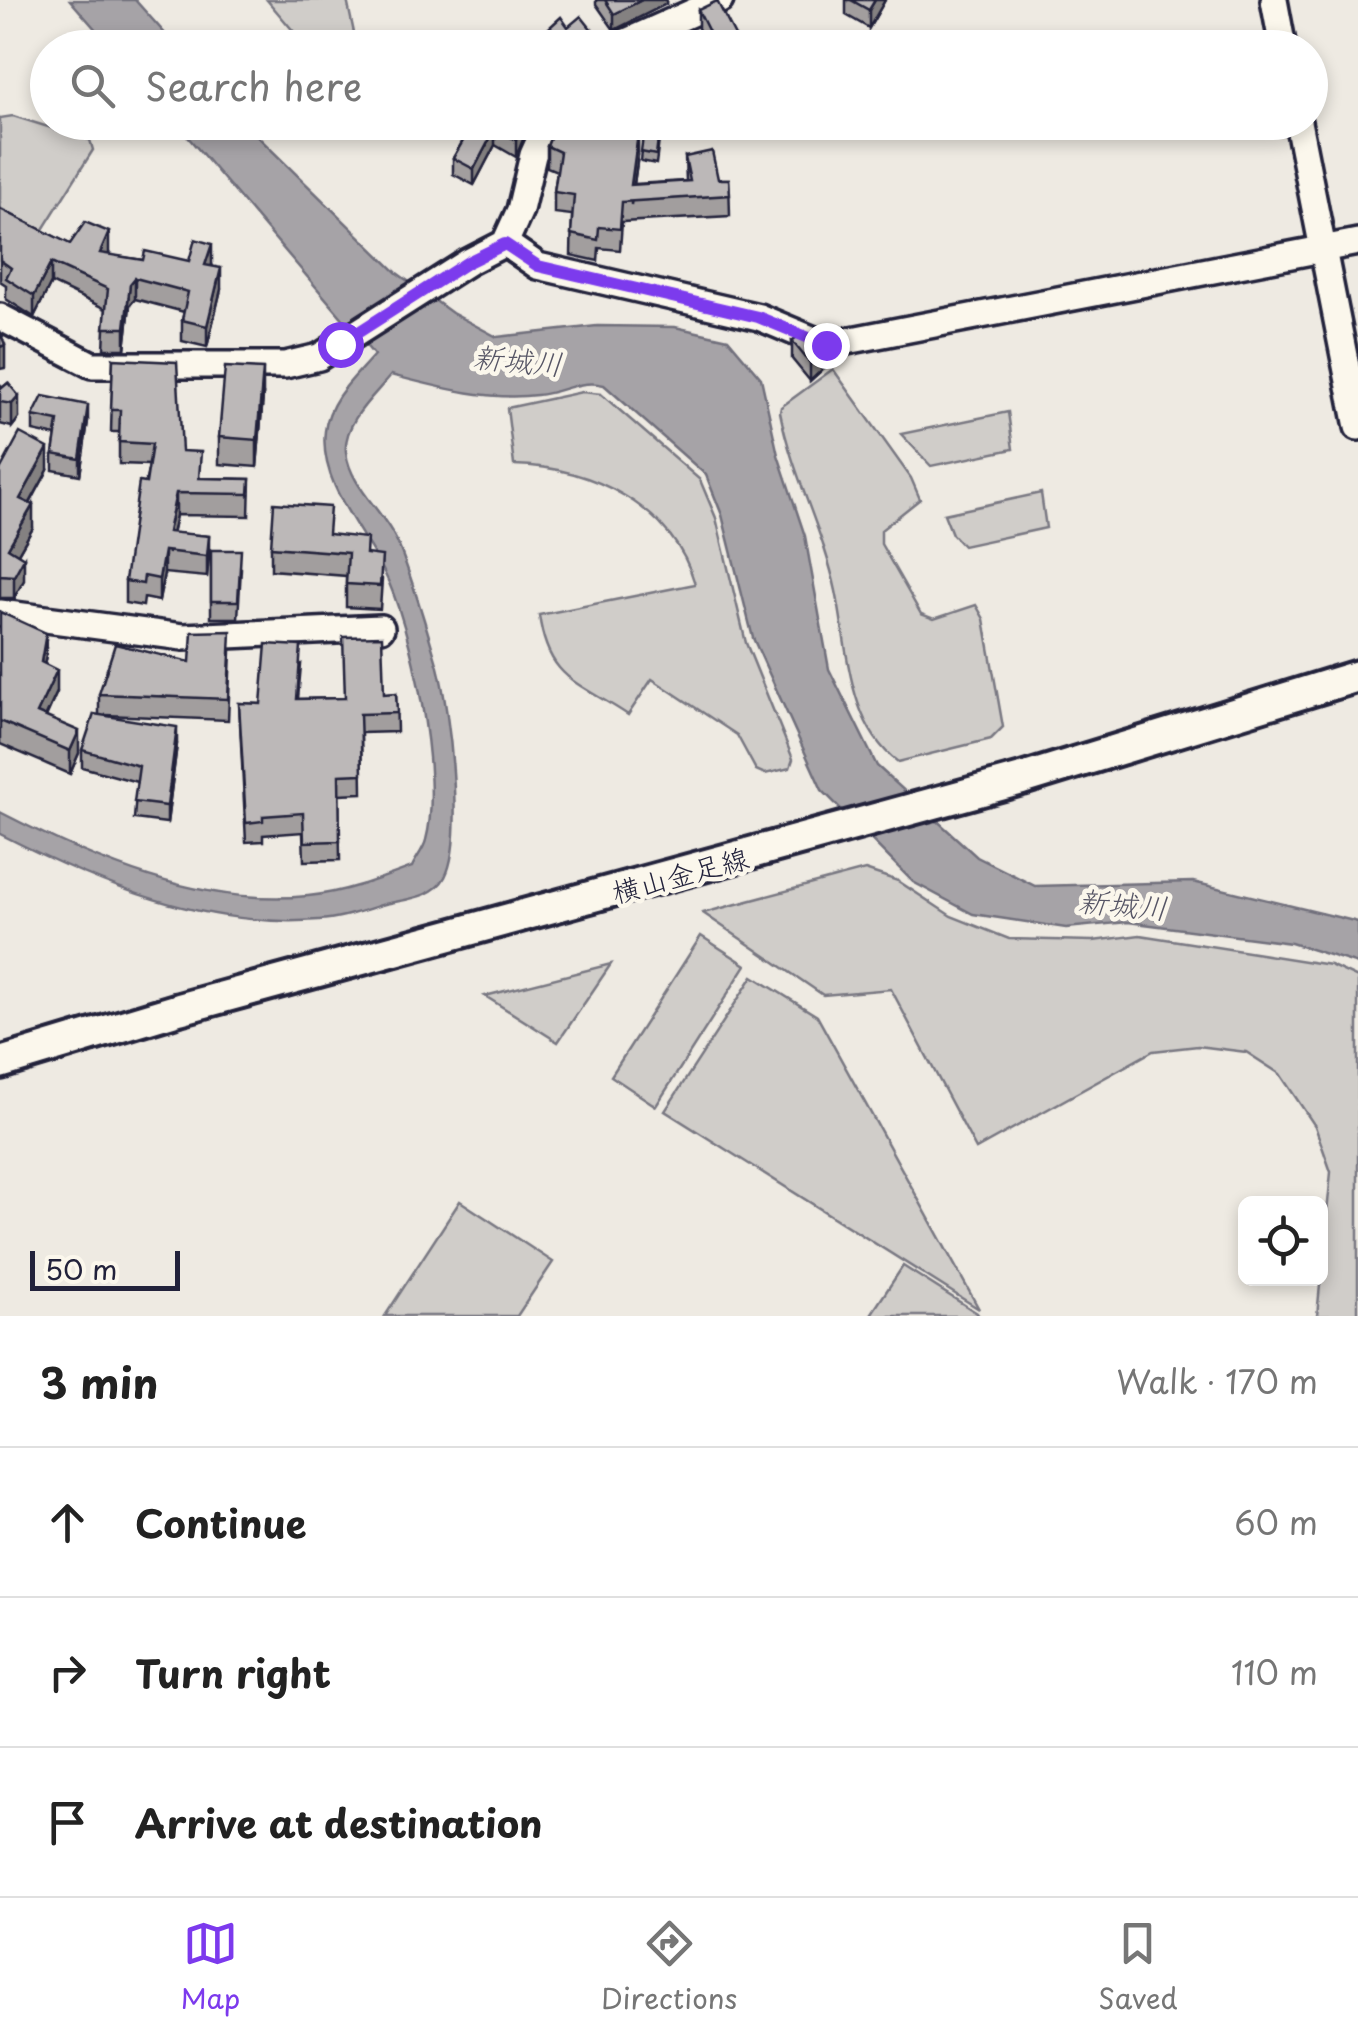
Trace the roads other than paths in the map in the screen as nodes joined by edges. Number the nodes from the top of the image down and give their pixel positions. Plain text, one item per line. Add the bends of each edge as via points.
1 (720, 0) edge
2 (1274, 0) edge
3 (653, 30) edge
4 (1280, 30) edge
5 (540, 140) edge
6 (1301, 140) edge
7 (1358, 242) edge
8 (505, 244) junction
9 (1322, 249) junction
10 (0, 317) edge
11 (1358, 427) edge
12 (0, 613) edge
13 (381, 628) dead end
14 (1358, 676) edge
15 (0, 1063) edge

1 - 3 street
2 - 4 street
5 - 8 street
6 - 9 street
7 - 9 street
8 - 9 street via 538,266 758,317 826,345
8 - 10 street via 319,357 285,365 92,364
9 - 11 street
12 - 13 street via 183,637
14 - 15 street, 横山金足線 via 1022,779 179,1008

